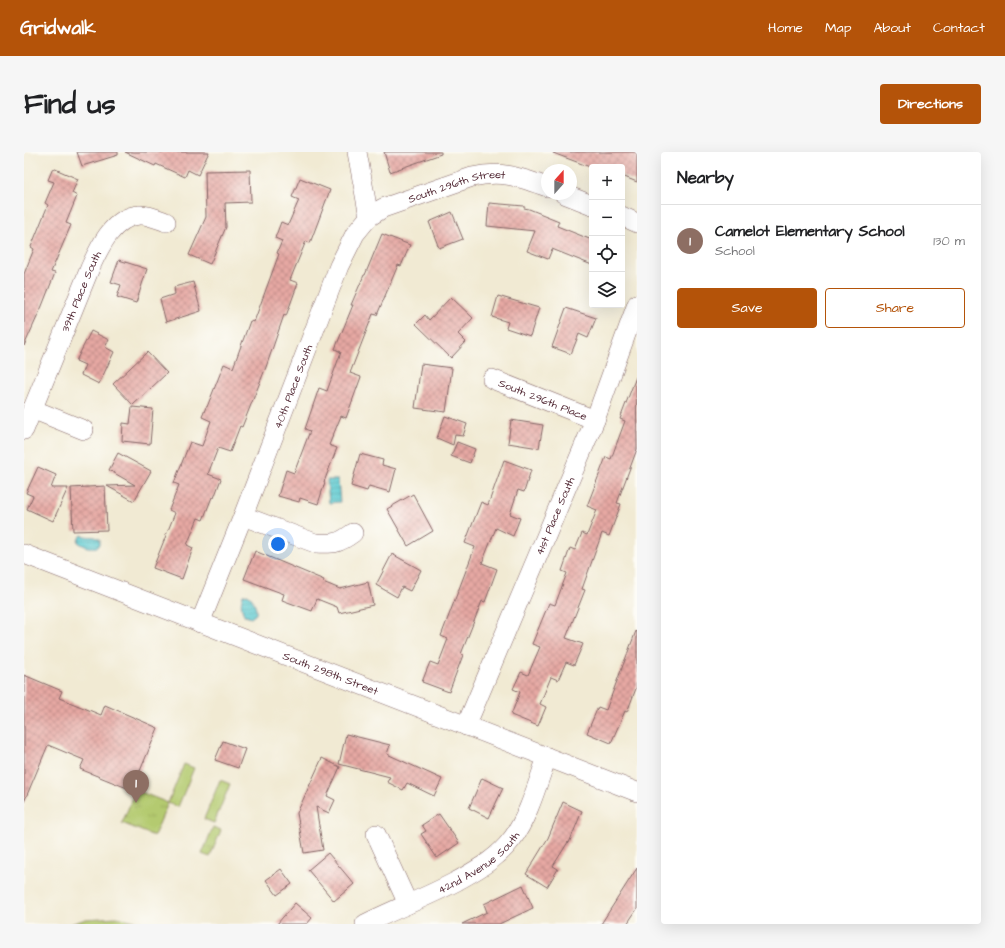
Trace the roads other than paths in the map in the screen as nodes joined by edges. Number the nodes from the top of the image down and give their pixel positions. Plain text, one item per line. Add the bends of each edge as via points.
1 (357, 152) edge
2 (541, 185) edge
3 (577, 199) edge
4 (589, 204) edge
5 (369, 216) junction
6 (625, 217) edge
7 (166, 222) dead end
8 (637, 223) edge
9 (637, 304) edge
10 (492, 379) dead end
11 (32, 409) junction
12 (595, 420) junction
13 (24, 430) edge
14 (84, 430) dead end
15 (243, 516) junction
16 (353, 533) dead end
17 (24, 554) edge
18 (200, 623) junction
19 (466, 726) junction
20 (547, 758) junction
21 (635, 786) edge
22 (376, 834) dead end
23 (408, 904) junction
24 (365, 924) edge

1 - 5 street
2 - 5 street, South 296th Street via 514,176 486,174 383,208
3 - 4 street
5 - 15 street, 40th Place South via 355,234 339,266
6 - 8 street
7 - 11 street, 39th Place South via 140,215 124,221 109,235 90,268
9 - 12 street, 41st Place South
10 - 12 street, South 296th Place
11 - 13 street, 39th Place South
11 - 14 street
12 - 19 street, 41st Place South
15 - 16 street via 315,543 340,542
15 - 18 street, 40th Place South
17 - 18 street, South 298th Street
18 - 19 street, South 298th Street
19 - 20 street, South 298th Street
20 - 21 street, South 298th Street
20 - 23 street, 42nd Avenue South via 521,824 502,851 485,865
22 - 23 street
23 - 24 street, 42nd Avenue South

